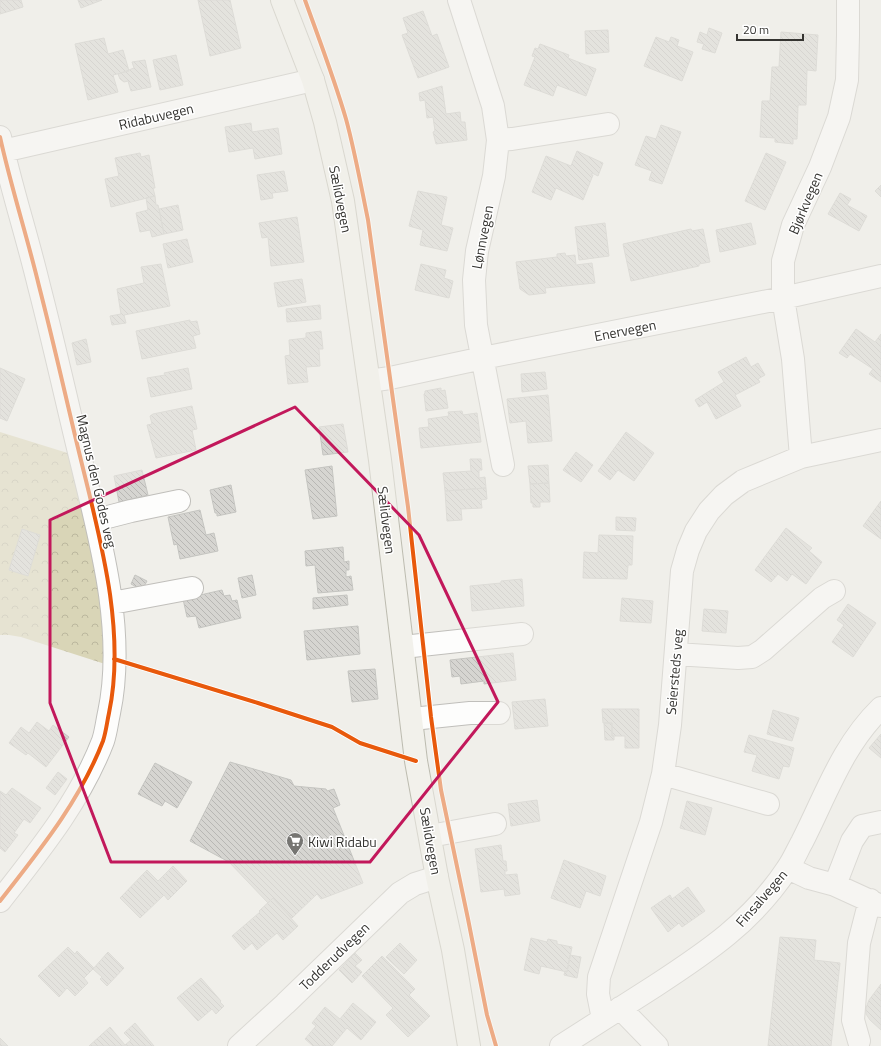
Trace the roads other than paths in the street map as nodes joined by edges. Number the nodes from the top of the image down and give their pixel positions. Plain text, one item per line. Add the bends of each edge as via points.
1 (282, 0) edge
2 (459, 0) edge
3 (848, 0) edge
4 (313, 80) junction
5 (608, 124) dead end
6 (498, 140) junction
7 (1, 147) edge
8 (881, 276) edge
9 (783, 298) junction
10 (483, 358) junction
11 (369, 380) junction
12 (881, 440) edge
13 (801, 457) junction
14 (503, 465) dead end
15 (179, 501) dead end
16 (96, 520) junction
17 (192, 588) dead end
18 (834, 591) dead end
19 (112, 603) junction
20 (522, 634) dead end
21 (404, 647) junction
22 (676, 654) junction
23 (881, 708) edge
24 (499, 713) dead end
25 (412, 719) junction
26 (663, 774) junction
27 (768, 804) dead end
28 (881, 822) edge
29 (495, 824) dead end
30 (430, 836) junction
31 (788, 868) junction
32 (437, 877) junction
33 (835, 885) junction
34 (0, 901) edge
35 (875, 903) edge
36 (611, 1014) junction
37 (859, 1041) dead end
38 (239, 1046) edge
39 (469, 1046) edge
40 (561, 1046) edge
41 (657, 1046) edge

1 - 4 main road, Sælidvegen
2 - 6 street, Lønnvegen via 493,106
3 - 9 street, Bjørkvegen via 847,80 839,117 820,167 793,225 783,261
4 - 7 street, Ridabuvegen
4 - 11 main road, Sælidvegen via 343,201
5 - 6 street
6 - 10 street, Lønnvegen via 494,176 477,251 474,280 476,325
7 - 16 street, Magnus den Godes veg via 41,294
8 - 9 street, Enervegen
9 - 10 street, Enervegen
9 - 13 street, Bjørkvegen via 793,359
10 - 11 street, Enervegen via 390,378
10 - 14 street, Lønnvegen
11 - 21 main road, Sælidvegen
12 - 13 street, Seiersteds veg
13 - 22 street, Seiersteds veg via 743,481 724,495 704,518 688,550 682,571
15 - 16 street
16 - 19 street, Magnus den Godes veg
17 - 19 street
18 - 22 street via 822,598 752,657
19 - 34 street, Magnus den Godes veg via 113,696 104,739 76,796 52,834
20 - 21 street
21 - 25 main road, Sælidvegen
22 - 26 street, Seiersteds veg
23 - 31 street, Finsalvegen via 867,722 842,759
24 - 25 street
25 - 30 main road, Sælidvegen via 416,761
26 - 27 street
26 - 36 street, Seiersteds veg via 651,822 599,977 598,994
28 - 33 street via 862,826 852,841
29 - 30 street
30 - 32 main road, Sælidvegen
31 - 33 street via 809,878
31 - 36 street, Finsalvegen via 752,914 725,938
32 - 38 street, Todderudvegen via 415,884 400,893
32 - 39 main road, Sælidvegen via 453,950
33 - 35 street
35 - 37 street via 859,943 853,1020
36 - 40 street, Finsalvegen
36 - 41 street

